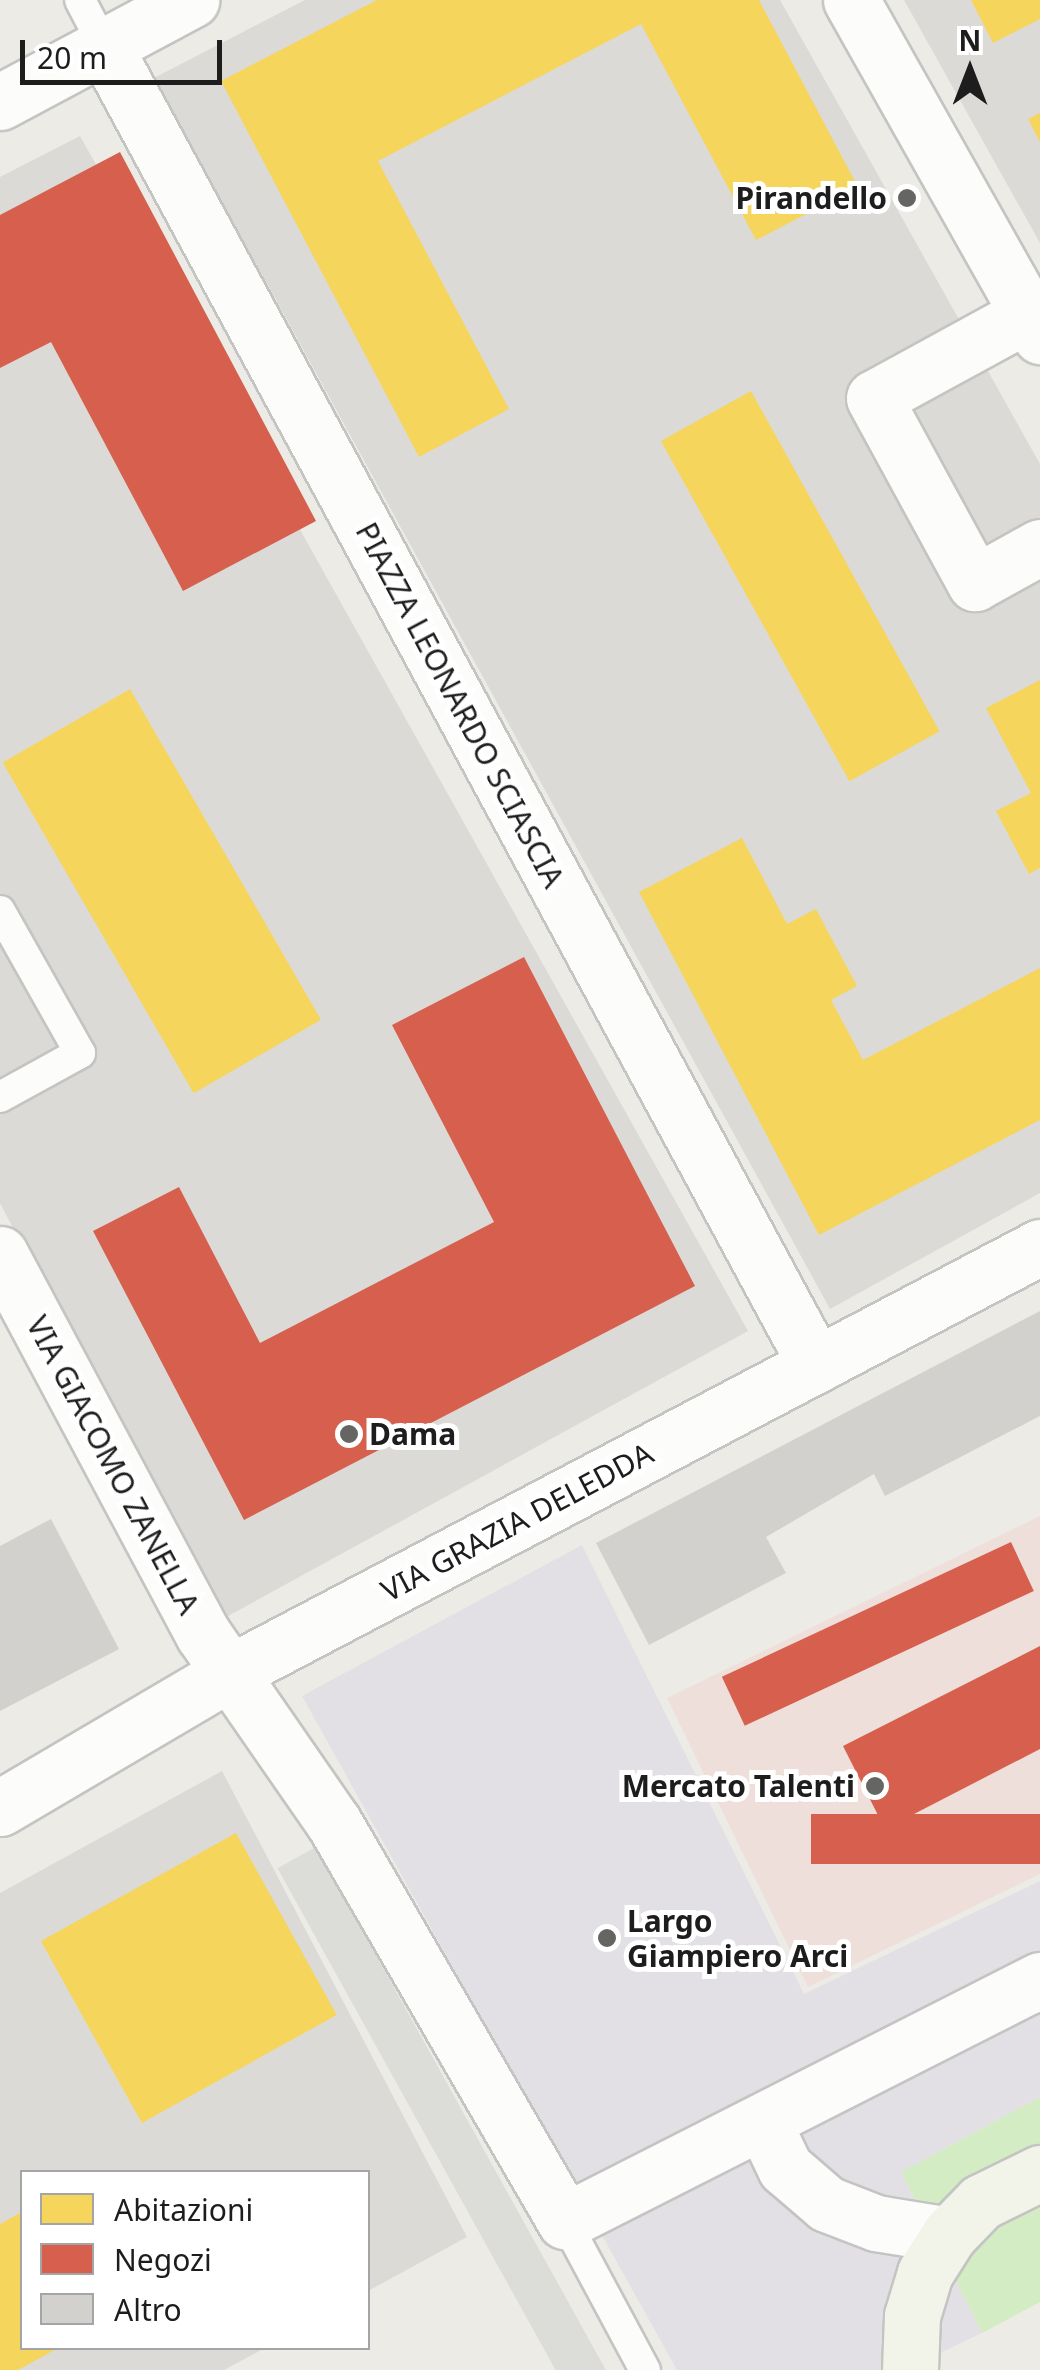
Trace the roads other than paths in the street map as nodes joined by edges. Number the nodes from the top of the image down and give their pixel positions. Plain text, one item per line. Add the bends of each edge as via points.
1 (191, 0) edge
2 (851, 0) edge
3 (92, 23) edge
4 (0, 102) edge
5 (1034, 325) edge
6 (1040, 547) edge
7 (0, 911) edge
8 (0, 1096) edge
9 (1040, 1247) edge
10 (0, 1254) edge
11 (816, 1365) junction
12 (232, 1672) junction
13 (0, 1808) edge
14 (1040, 1980) edge
15 (764, 2122) junction
16 (1040, 2173) edge
17 (565, 2221) junction
18 (948, 2235) junction
19 (645, 2370) edge
20 (910, 2370) edge

1 - 3 street
2 - 5 street
3 - 4 street
3 - 11 street, PIAZZA LEONARDO SCIASCIA
5 - 6 street via 874,398 975,583
7 - 8 lane via 80,1053
9 - 11 street, VIA GRAZIA DELEDDA
10 - 12 street, VIA GIACOMO ZANELLA via 203,1634
11 - 12 street, VIA GRAZIA DELEDDA
12 - 13 street, VIA GRAZIA DELEDDA
12 - 17 street via 334,1823
14 - 15 street
15 - 17 street
15 - 18 street via 785,2168 826,2204 876,2223
16 - 18 main road via 980,2202
17 - 19 lane
18 - 20 main road via 925,2273 912,2316

